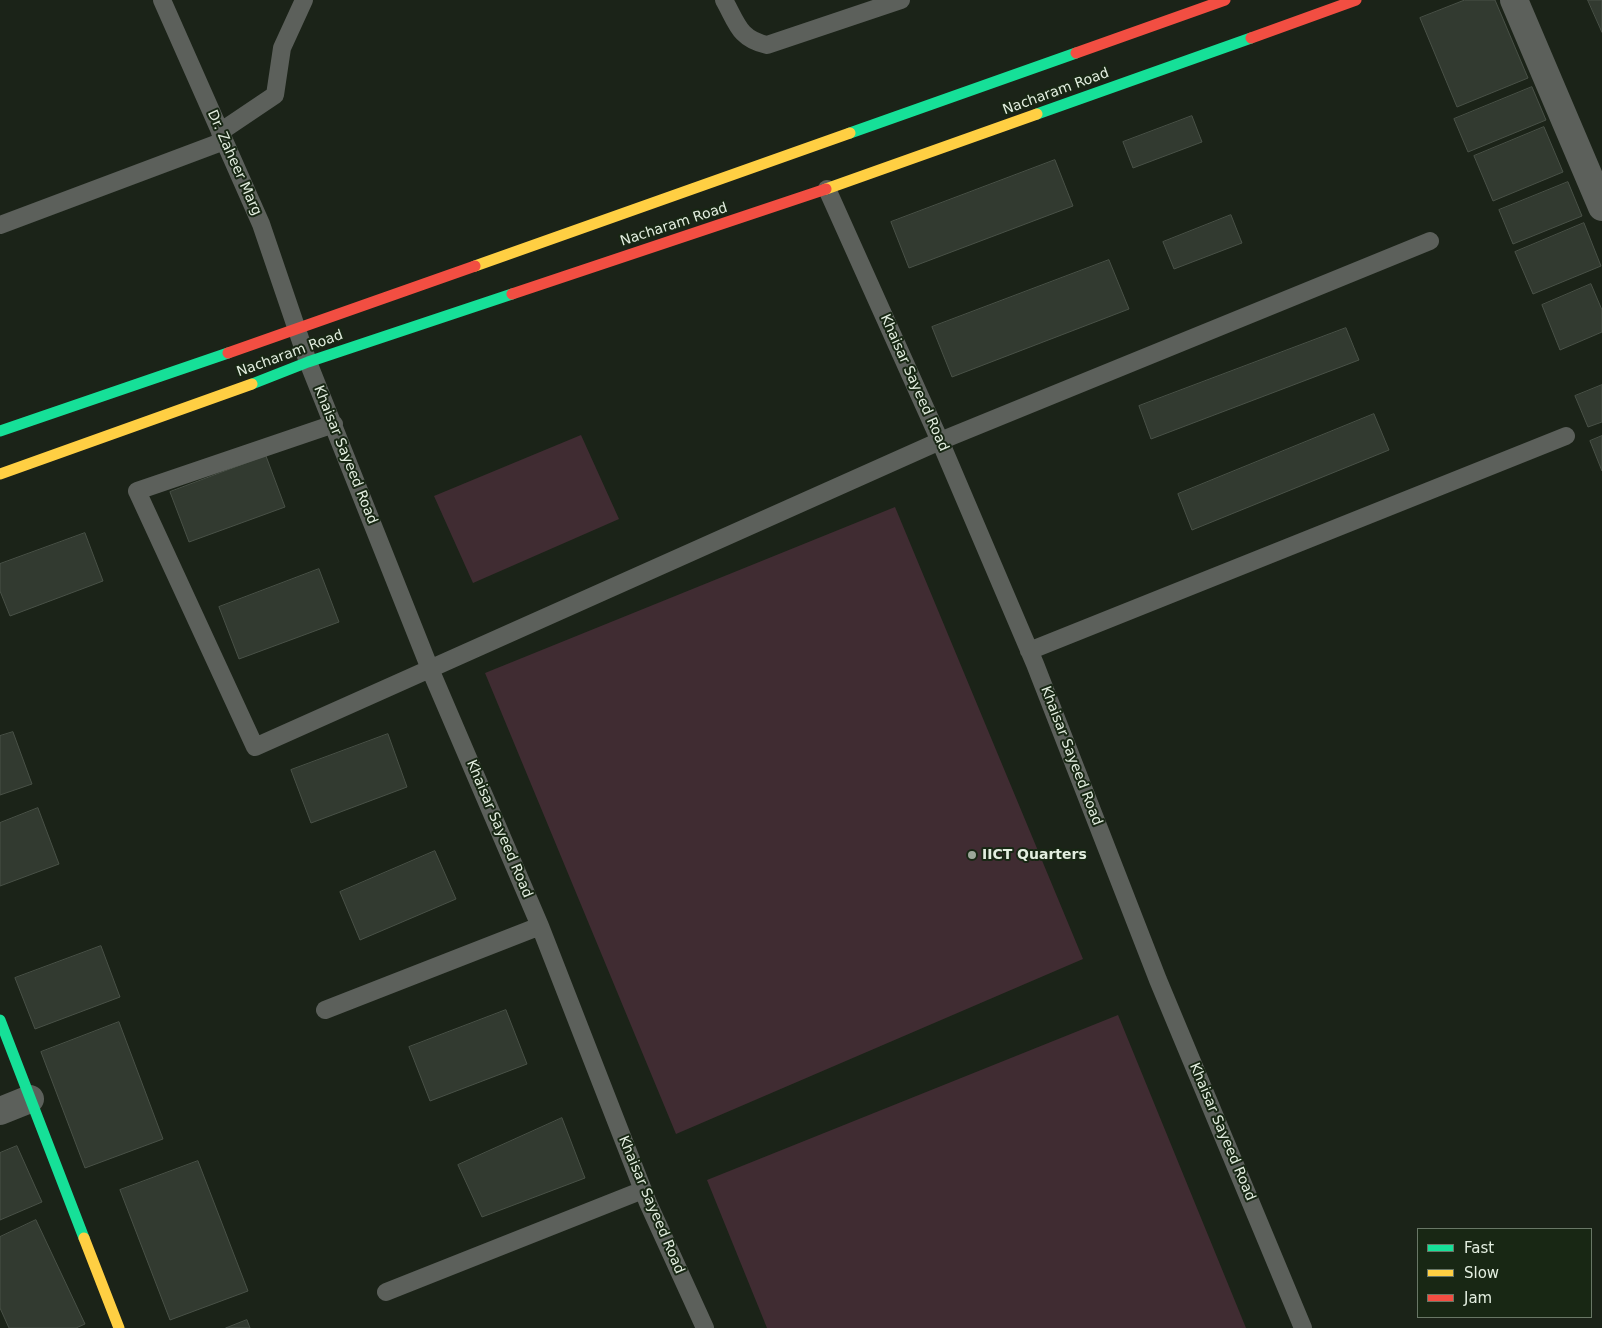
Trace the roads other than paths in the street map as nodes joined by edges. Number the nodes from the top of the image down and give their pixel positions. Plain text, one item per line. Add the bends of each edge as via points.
1 (162, 0) edge
2 (304, 0) edge
3 (724, 0) edge
4 (901, 0) edge
5 (1225, 0) edge
6 (1356, 0) edge
7 (1514, 0) edge
8 (222, 136) junction
9 (827, 190) junction
10 (1601, 201) edge
11 (0, 225) edge
12 (1430, 241) dead end
13 (297, 329) junction
14 (308, 362) junction
15 (334, 424) junction
16 (0, 431) edge
17 (1566, 436) dead end
18 (940, 441) junction
19 (0, 474) edge
20 (1029, 651) junction
21 (430, 670) junction
22 (540, 926) junction
23 (325, 1010) dead end
24 (0, 1020) edge
25 (30, 1099) junction
26 (0, 1111) edge
27 (643, 1190) junction
28 (386, 1292) dead end
29 (119, 1328) edge
30 (704, 1328) edge
31 (1303, 1328) edge

1 - 8 lane, Dr. Zaheer Marg
2 - 8 lane via 282,48 275,95
3 - 4 lane via 744,35 754,42 767,44
5 - 13 main road, Nacharam Road
6 - 9 main road, Nacharam Road
7 - 10 street
8 - 11 lane
8 - 13 lane, Dr. Zaheer Marg via 261,224
9 - 14 main road, Nacharam Road
9 - 18 lane, Khaisar Sayeed Road
12 - 18 lane
13 - 14 lane, Khaisar Sayeed Road
13 - 16 main road, Nacharam Road
14 - 15 lane, Khaisar Sayeed Road
14 - 19 main road, Nacharam Road
15 - 21 lane, Khaisar Sayeed Road
15 - 21 lane via 137,491 255,747
17 - 20 lane
18 - 20 lane, Khaisar Sayeed Road
18 - 21 lane
20 - 31 lane, Khaisar Sayeed Road via 1158,980
21 - 22 lane, Khaisar Sayeed Road
22 - 23 lane
22 - 27 lane, Khaisar Sayeed Road
24 - 25 main road
25 - 26 street
25 - 29 main road
27 - 28 lane
27 - 30 lane, Khaisar Sayeed Road

